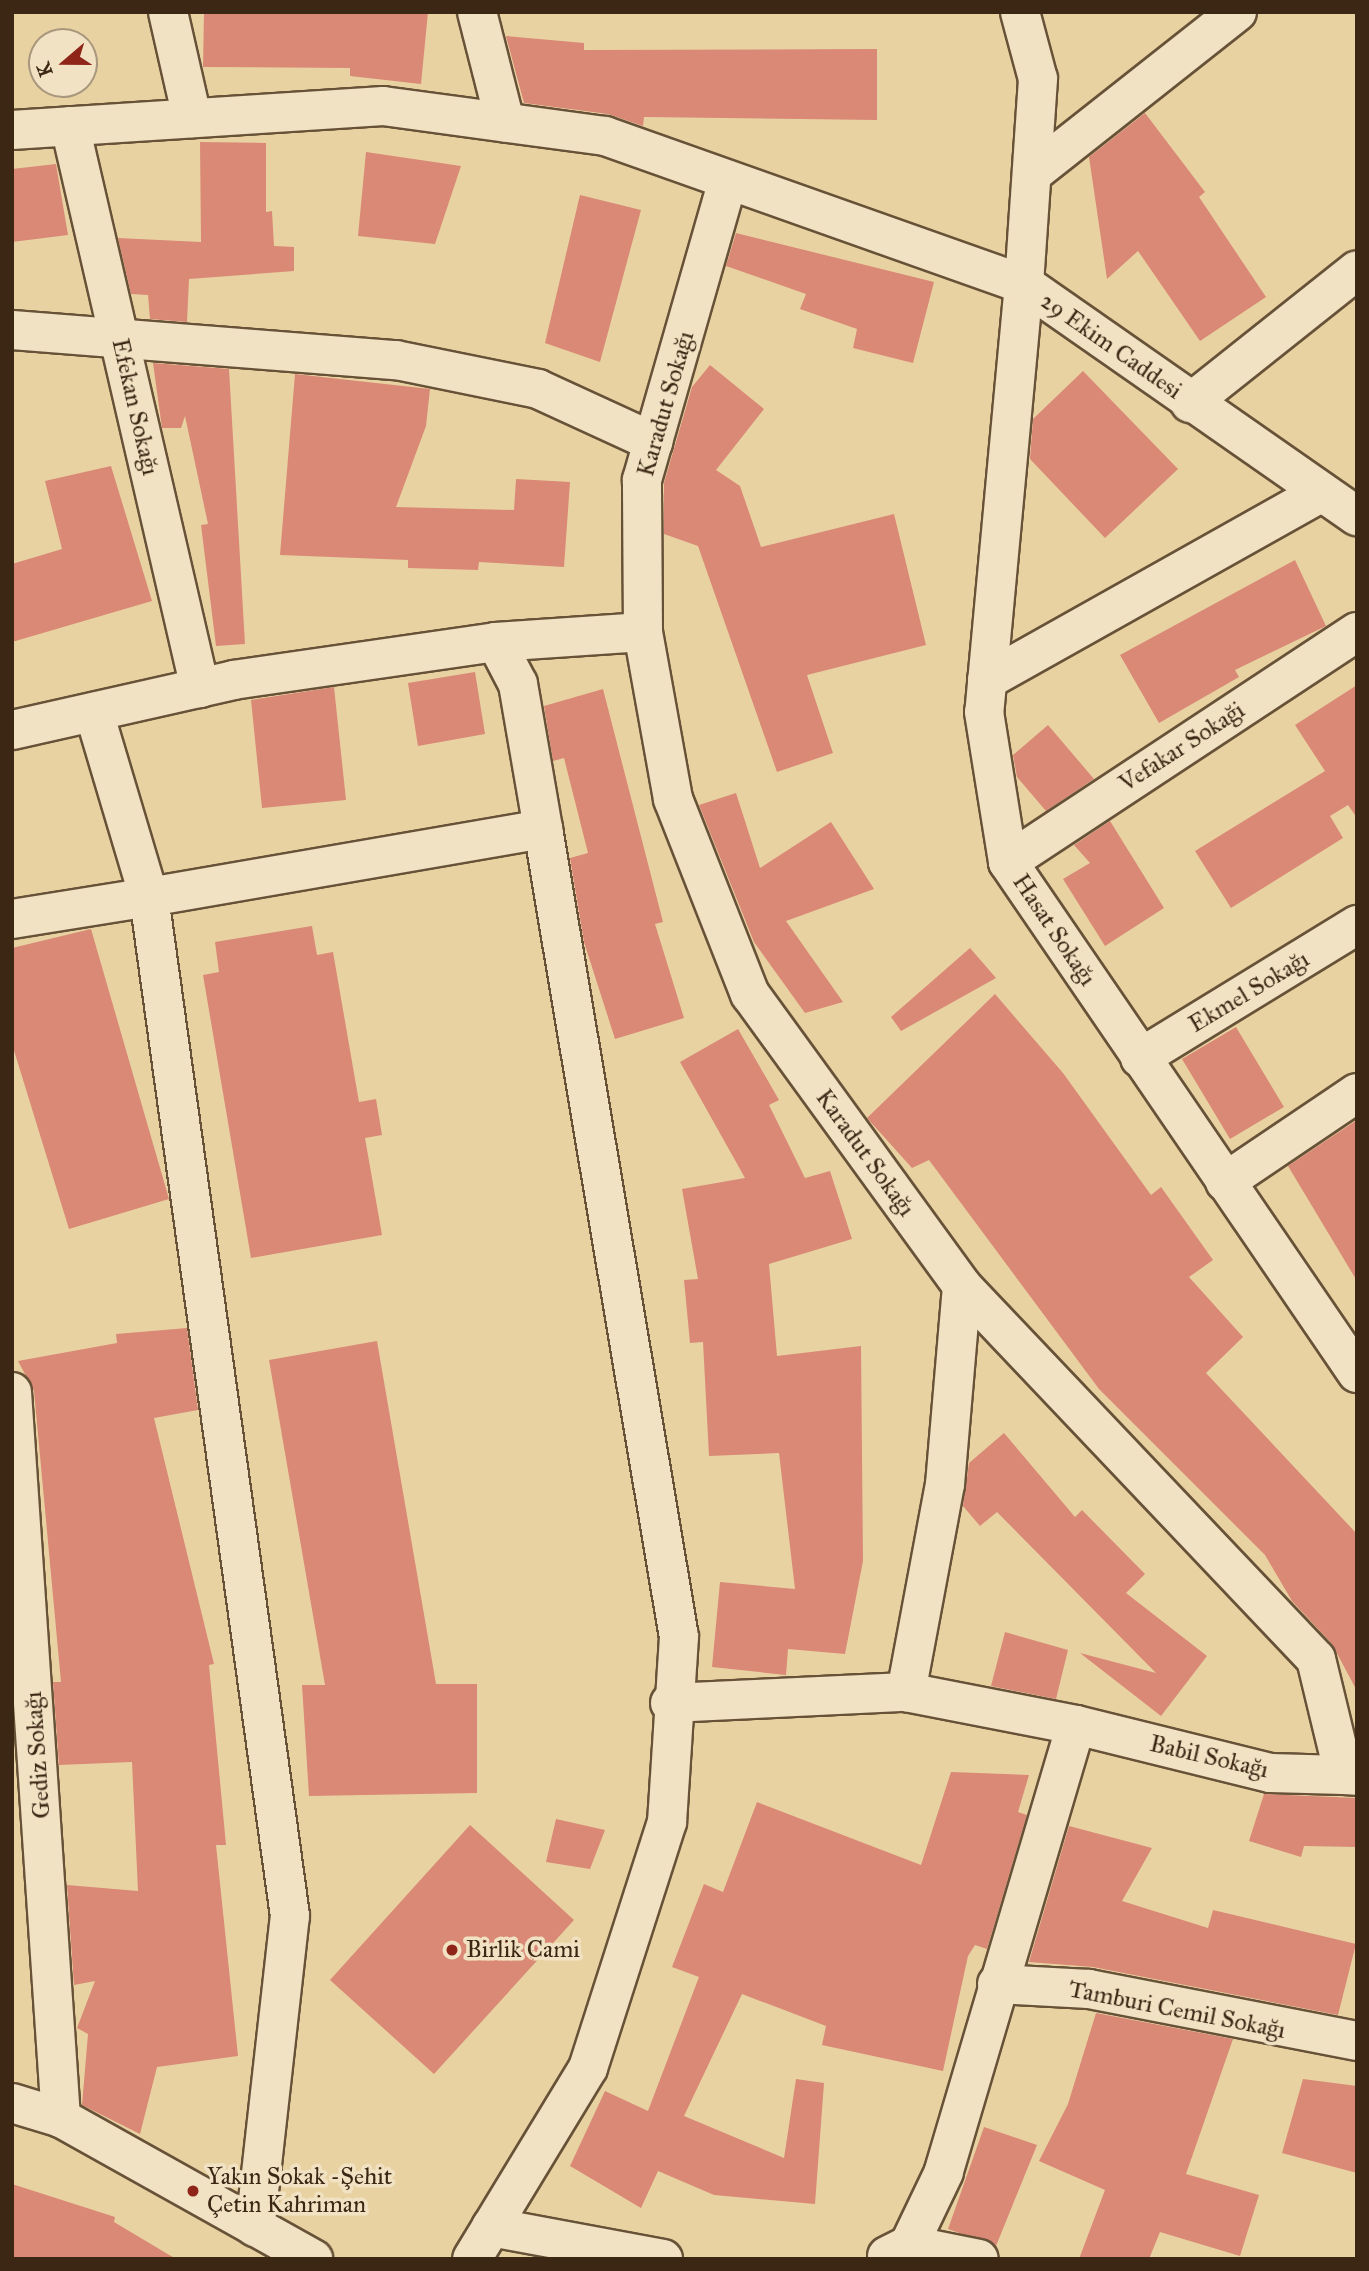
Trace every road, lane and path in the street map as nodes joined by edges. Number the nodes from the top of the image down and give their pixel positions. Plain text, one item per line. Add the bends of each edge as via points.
1 (168, 12) edge
2 (477, 12) edge
3 (1020, 12) edge
4 (1237, 12) edge
5 (192, 118) junction
6 (505, 122) junction
7 (70, 126) junction
8 (12, 130) edge
9 (1033, 173) junction
10 (728, 181) junction
11 (1357, 270) edge
12 (1024, 284) junction
13 (12, 330) edge
14 (118, 337) junction
15 (1190, 402) junction
16 (653, 442) junction
17 (1320, 493) junction
18 (1357, 516) edge
19 (643, 632) junction
20 (1357, 632) edge
21 (496, 642) junction
22 (988, 680) junction
23 (200, 688) junction
24 (93, 712) junction
25 (13, 725) edge
26 (543, 829) junction
27 (1008, 862) junction
28 (149, 897) junction
29 (12, 919) edge
30 (1357, 925) edge
31 (1140, 1058) junction
32 (1357, 1093) edge
33 (1225, 1182) junction
34 (962, 1286) junction
35 (1357, 1373) edge
36 (12, 1392) edge
37 (906, 1692) junction
38 (670, 1703) junction
39 (1076, 1725) junction
40 (1351, 1776) edge
41 (997, 1984) junction
42 (1357, 2041) edge
43 (12, 2103) edge
44 (61, 2118) junction
45 (256, 2227) junction
46 (482, 2243) edge
47 (900, 2254) edge
48 (313, 2259) edge
49 (663, 2259) edge
50 (979, 2259) edge

1 - 5 street
2 - 6 street
3 - 9 street, 29 Ekim Caddesi via 1038,79
4 - 9 street
5 - 6 street via 383,106
5 - 7 street
6 - 10 street via 605,136
7 - 8 street
7 - 14 street, Efekan Sokağı
9 - 12 street, 29 Ekim Caddesi
10 - 12 street
10 - 16 street, Karadut Sokağı
11 - 15 street
12 - 15 street, 29 Ekim Caddesi
12 - 22 street, Hasat Sokağı
13 - 14 street
14 - 16 street via 396,360 538,389
14 - 23 street, Efekan Sokağı
15 - 17 street, 29 Ekim Caddesi
16 - 19 street, Karadut Sokağı via 642,480
17 - 18 street, 29 Ekim Caddesi
17 - 22 street
19 - 21 street
19 - 34 street, Karadut Sokağı via 673,799 750,995
20 - 27 street, Vefakar Sokaği
21 - 23 street
21 - 26 street via 518,684
22 - 27 street, Hasat Sokağı via 984,712
23 - 24 street
24 - 25 street
24 - 28 street
26 - 28 street
26 - 38 street via 678,1637
27 - 31 street, Hasat Sokağı
28 - 29 street
28 - 45 street via 290,1916
30 - 31 street, Ekmel Sokağı
31 - 33 street, Hasat Sokağı
32 - 33 street
33 - 35 street, Hasat Sokağı
34 - 37 street via 944,1484
34 - 40 street, Karadut Sokağı via 1316,1659
36 - 44 street, Gediz Sokağı
37 - 38 street, Babil Sokağı
37 - 39 street, Babil Sokağı
38 - 46 street via 667,1822 588,2067
39 - 40 street, Babil Sokağı via 1270,1773
39 - 41 street
41 - 42 street, Tamburi Cemil Sokağı via 1089,1989
41 - 47 street via 944,2172
43 - 44 street
44 - 45 street
45 - 48 street
46 - 49 street
47 - 50 street

